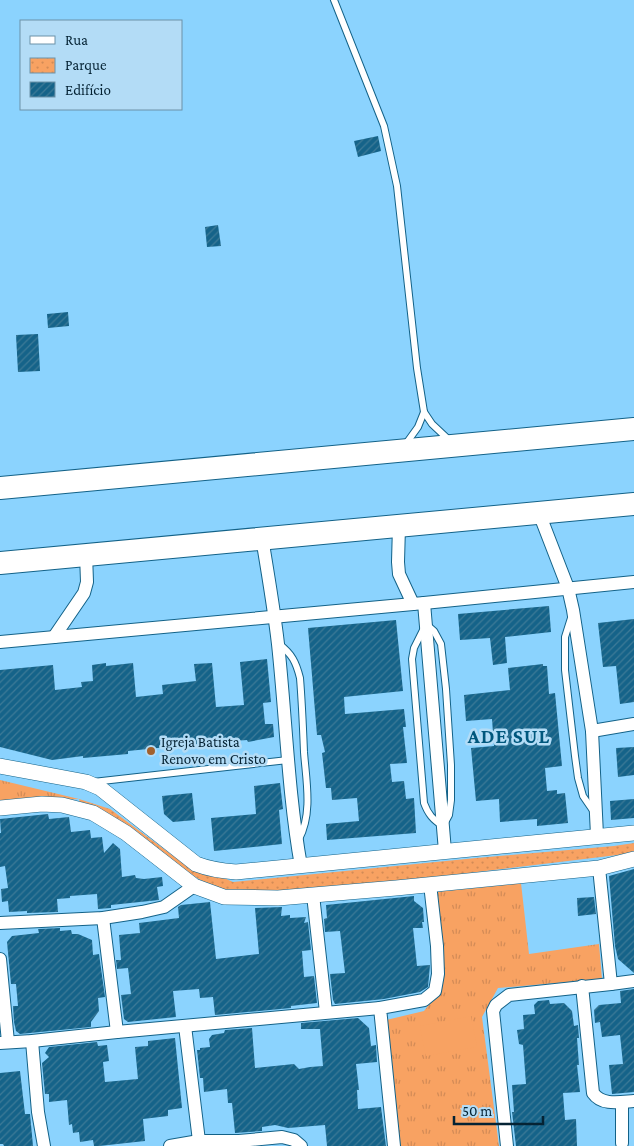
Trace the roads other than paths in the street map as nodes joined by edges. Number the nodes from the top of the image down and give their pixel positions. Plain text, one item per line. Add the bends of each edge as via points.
1 (334, 0) edge
2 (424, 412) junction
3 (634, 429) edge
4 (456, 446) junction
5 (402, 451) junction
6 (0, 488) edge
7 (634, 504) edge
8 (539, 513) junction
9 (399, 526) junction
10 (262, 538) junction
11 (86, 554) junction
12 (0, 563) edge
13 (634, 582) edge
14 (568, 588) junction
15 (418, 604) junction
16 (573, 610) junction
17 (274, 617) junction
18 (54, 637) junction
19 (0, 642) edge
20 (278, 644) junction
21 (634, 724) edge
22 (592, 731) junction
23 (288, 760) junction
24 (0, 766) edge
25 (86, 782) junction
26 (0, 808) edge
27 (595, 813) junction
28 (634, 833) edge
29 (597, 836) junction
30 (297, 843) junction
31 (445, 852) junction
32 (634, 859) edge
33 (301, 866) junction
34 (598, 868) junction
35 (430, 884) junction
36 (194, 886) junction
37 (313, 895) junction
38 (103, 918) junction
39 (0, 924) edge
40 (0, 959) edge
41 (634, 981) edge
42 (611, 984) junction
43 (582, 986) junction
44 (380, 1008) junction
45 (326, 1012) junction
46 (185, 1026) junction
47 (117, 1032) junction
48 (32, 1042) junction
49 (4, 1043) edge
50 (628, 1102) edge
51 (199, 1141) junction
52 (221, 1143) edge
53 (622, 1143) dead end
54 (44, 1146) edge
55 (170, 1146) edge
56 (301, 1146) edge
57 (394, 1146) edge
58 (507, 1146) edge

1 - 2 lane via 384,126 396,186
2 - 4 lane
2 - 5 lane
3 - 4 highway
4 - 5 highway
5 - 6 highway
7 - 8 highway
8 - 9 highway
8 - 14 street
9 - 10 highway
9 - 15 street via 399,574
10 - 11 highway
10 - 17 street
11 - 12 highway
11 - 18 street via 84,593
13 - 14 street
14 - 15 street
14 - 16 street
15 - 17 street
15 - 31 street via 426,624
16 - 22 street
16 - 27 lane via 565,637 565,670 578,778 582,796
17 - 18 street
17 - 20 street
18 - 19 street
20 - 23 street
20 - 30 lane via 297,664 301,691 307,794 304,828
21 - 22 street
22 - 27 street
23 - 25 lane
23 - 30 street
24 - 25 street
25 - 33 street via 100,788 196,864 236,872
26 - 36 street via 62,805 93,813 126,833
27 - 29 street
28 - 29 street
29 - 31 street
30 - 33 street
31 - 33 street
32 - 34 street
34 - 35 street
34 - 42 street
35 - 37 street
35 - 44 street via 437,946 435,990 424,1000
36 - 37 street via 224,897
36 - 38 street via 164,907
37 - 45 street
38 - 39 street
38 - 47 street
40 - 49 street
41 - 42 street
42 - 43 street
43 - 50 street via 594,1093 604,1102
43 - 58 street via 508,995 496,1005 492,1016
44 - 45 street
44 - 57 street
45 - 46 street
46 - 47 street
46 - 51 street
47 - 48 street
48 - 49 street
48 - 54 street
50 - 53 street
51 - 52 street
51 - 55 street
52 - 56 street via 282,1137

